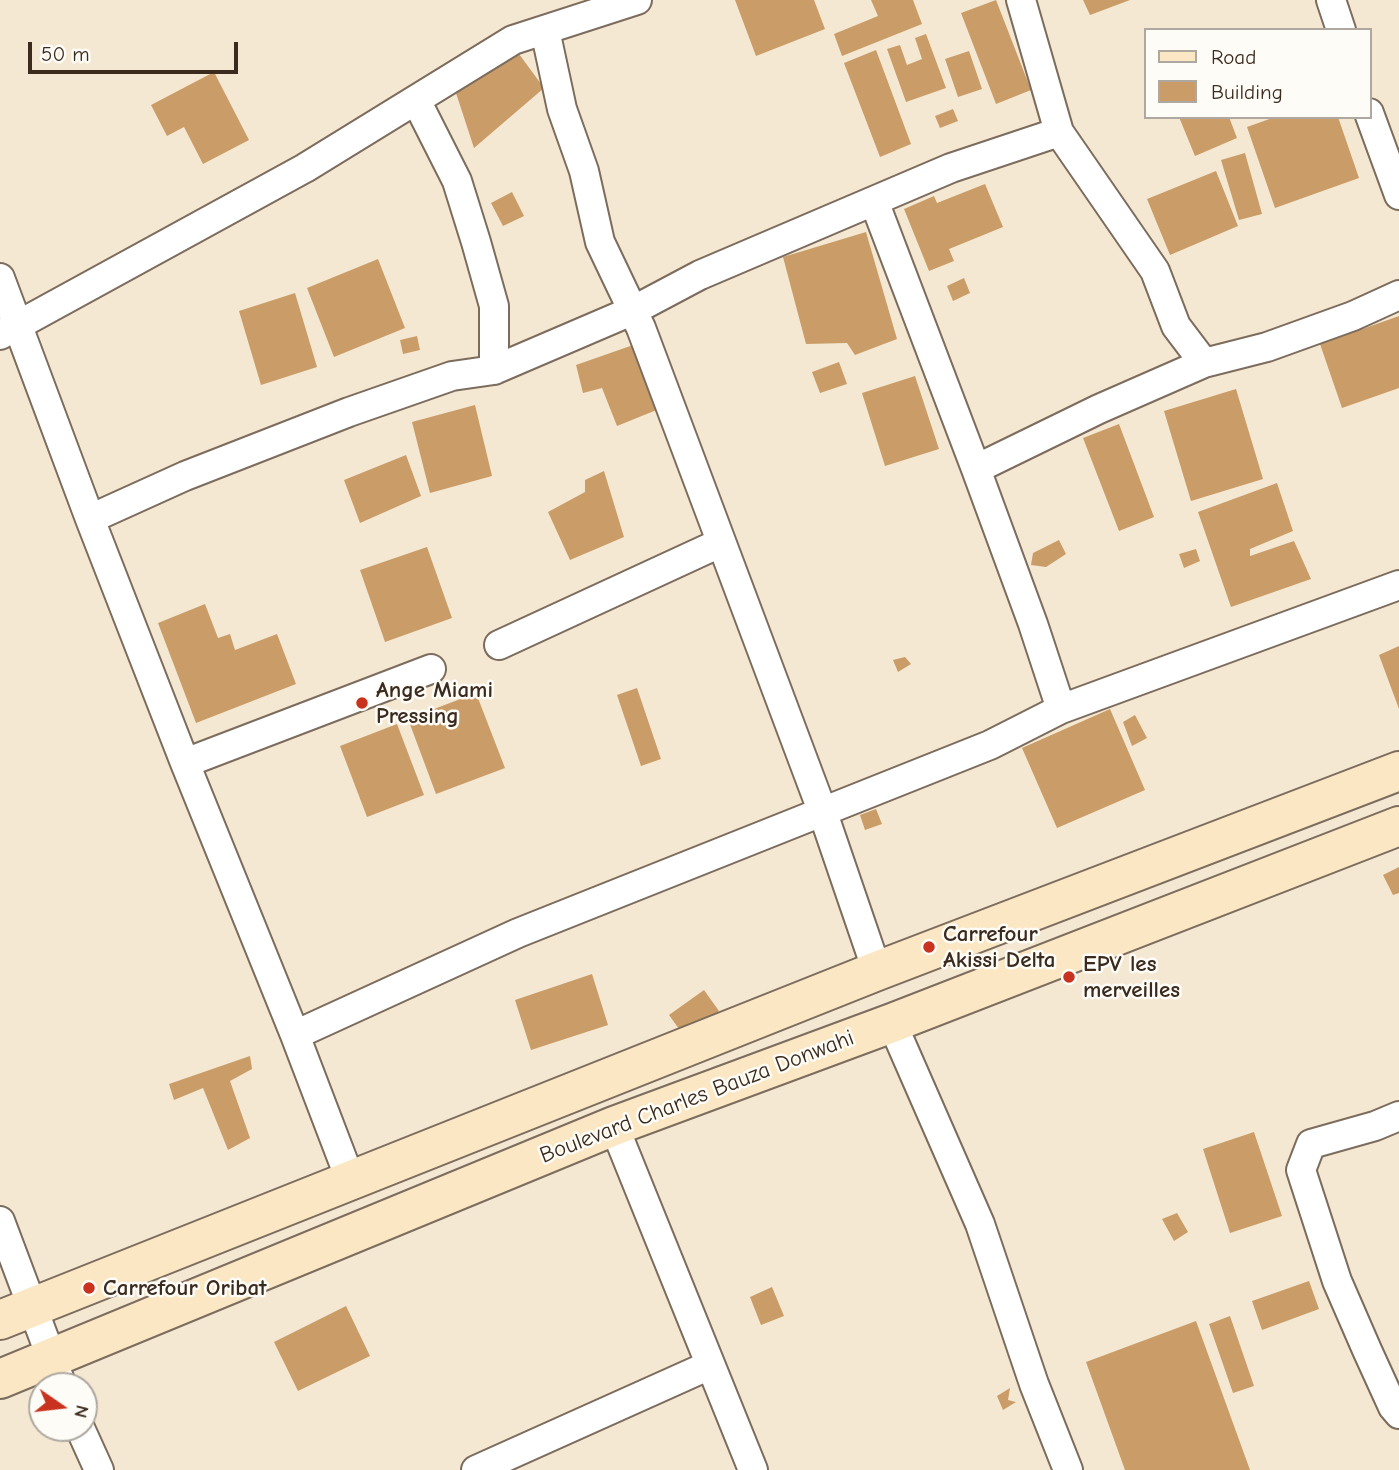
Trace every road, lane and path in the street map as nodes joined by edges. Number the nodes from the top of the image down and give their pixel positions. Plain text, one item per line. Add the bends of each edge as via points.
1 (637, 0) edge
2 (1021, 0) edge
3 (1331, 0) edge
4 (576, 10) edge
5 (1340, 28) edge
6 (545, 30) junction
7 (416, 100) junction
8 (1371, 118) edge
9 (1059, 132) junction
10 (1399, 195) edge
11 (874, 201) junction
12 (0, 278) edge
13 (1399, 295) edge
14 (634, 310) junction
15 (9, 329) edge
16 (1204, 363) junction
17 (494, 370) junction
18 (976, 469) junction
19 (90, 519) junction
20 (720, 543) junction
21 (1399, 586) edge
22 (499, 645) dead end
23 (431, 669) dead end
24 (1061, 709) junction
25 (185, 763) junction
26 (1399, 771) edge
27 (823, 813) junction
28 (1399, 826) edge
29 (877, 971) junction
30 (892, 1023) junction
31 (295, 1035) junction
32 (1399, 1116) edge
33 (614, 1126) junction
34 (350, 1179) junction
35 (0, 1221) edge
36 (17, 1313) edge
37 (710, 1365) junction
38 (55, 1372) edge
39 (58, 1372) edge
40 (28, 1376) edge
41 (0, 1379) edge
42 (1399, 1414) edge
43 (86, 1442) edge
44 (99, 1470) edge
45 (476, 1470) edge
46 (752, 1470) edge
47 (1068, 1470) edge

1 - 4 street
2 - 9 street
3 - 5 street
4 - 6 street
6 - 7 street via 513,40
6 - 14 street via 600,242
7 - 15 street via 293,175
7 - 17 street via 457,181 476,242 494,306
8 - 10 street
9 - 11 street via 951,168
9 - 16 street via 1155,271 1176,326
11 - 14 street via 700,275
11 - 18 street
12 - 15 street
13 - 16 street via 1267,347
14 - 17 street
14 - 20 street
15 - 19 street
16 - 18 street
17 - 19 street via 452,376 325,421
18 - 24 street
19 - 25 street
20 - 22 street
20 - 27 street
21 - 24 street
23 - 25 street
24 - 27 street via 990,745
25 - 31 street
26 - 29 main road
27 - 29 street
27 - 31 street via 519,933
28 - 30 main road, Boulevard Charles Bauza Donwahi
29 - 34 main road
30 - 33 main road, Boulevard Charles Bauza Donwahi
30 - 47 street via 980,1224
31 - 34 street
32 - 42 street via 1311,1144 1301,1170 1337,1281
33 - 37 street
33 - 39 main road, Boulevard Charles Bauza Donwahi
34 - 36 main road
35 - 36 street
36 - 38 street
37 - 45 street
37 - 46 street
40 - 41 main road, Boulevard Charles Bauza Donwahi
43 - 44 street

